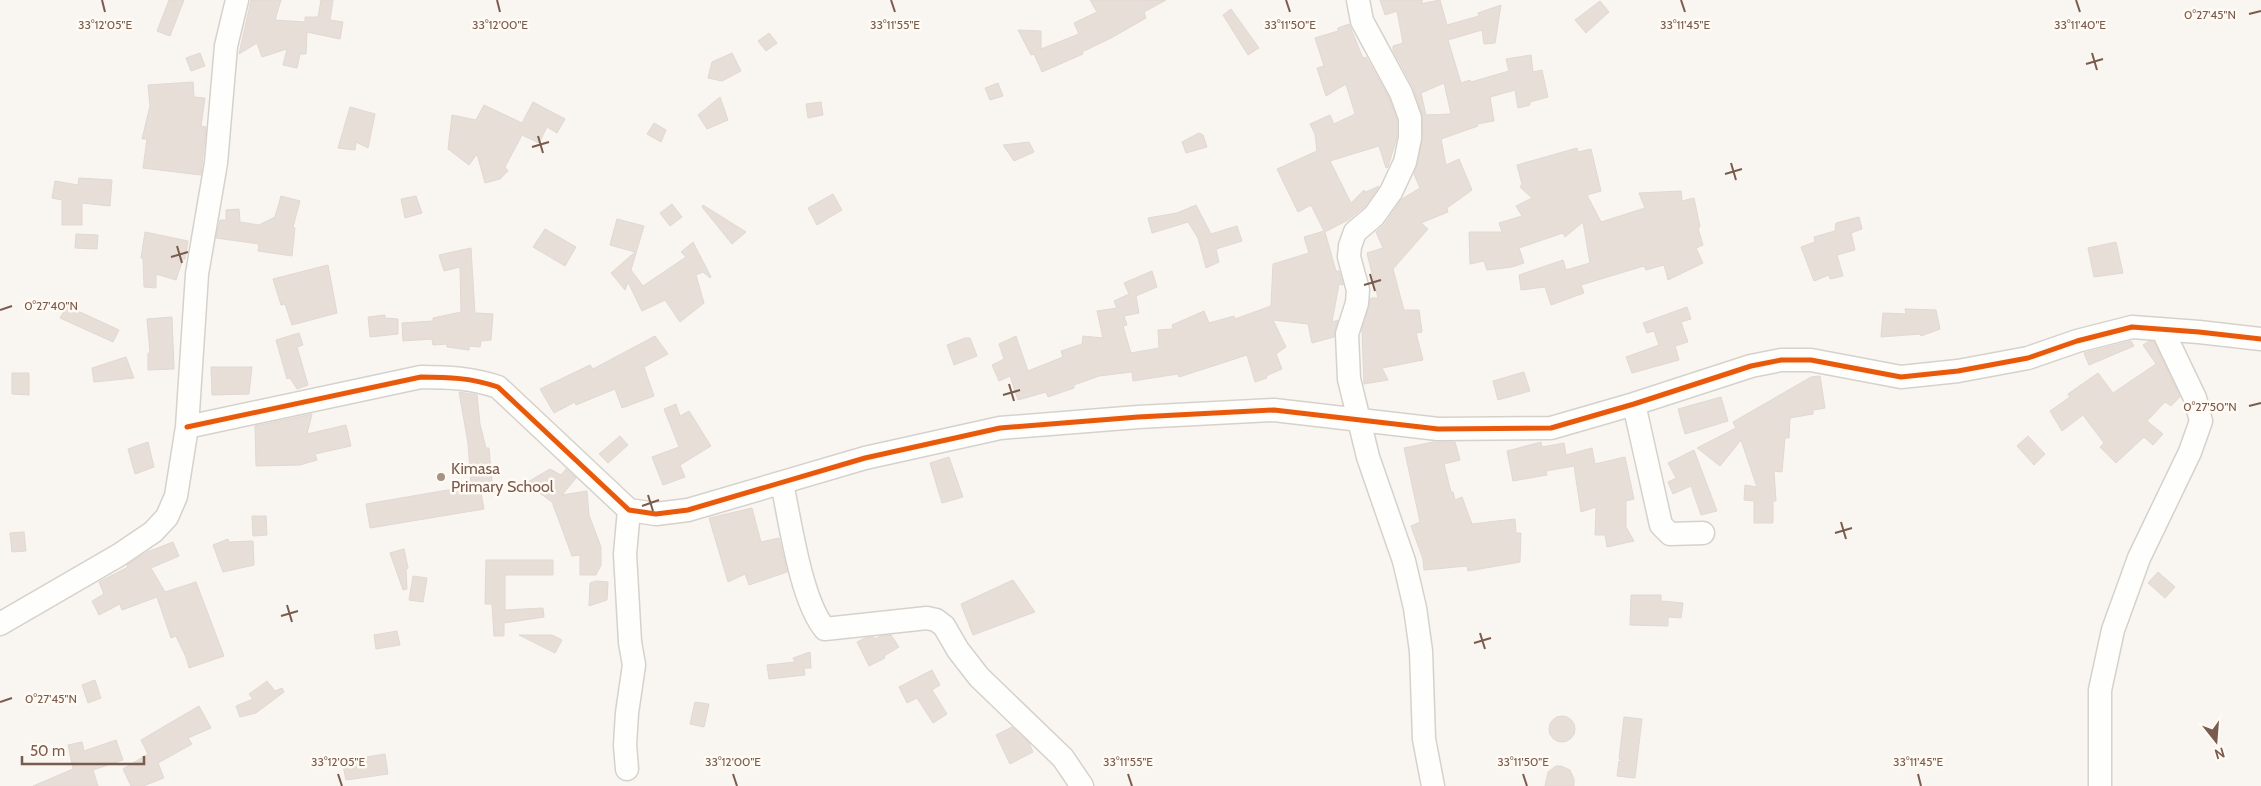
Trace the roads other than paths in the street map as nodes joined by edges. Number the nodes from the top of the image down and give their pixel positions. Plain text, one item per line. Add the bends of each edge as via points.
1 (236, 0) edge
2 (1358, 0) edge
3 (2162, 329) junction
4 (2261, 339) edge
5 (1634, 404) junction
6 (1359, 419) junction
7 (187, 427) junction
8 (782, 483) junction
9 (629, 510) junction
10 (1704, 533) dead end
11 (0, 624) edge
12 (627, 770) dead end
13 (1082, 786) edge
14 (1433, 786) edge
15 (2100, 786) edge

1 - 7 street via 226,46 216,163 197,274
2 - 6 street via 1362,21 1401,93 1410,118 1405,162 1391,192 1374,216 1355,232 1348,257 1358,290 1347,334 1349,379
3 - 4 street
3 - 5 street via 2132,327 2028,358 1958,371 1900,377 1812,360 1781,360 1751,366
3 - 15 street via 2195,398 2201,421 2190,452 2139,558 2113,630 2100,690
5 - 6 street via 1551,428 1438,429
5 - 10 street via 1661,525 1670,534
6 - 8 street via 1274,410 1000,428 866,458
6 - 14 street via 1416,608 1424,740
7 - 9 street via 421,377 478,380 498,387
7 - 11 street via 176,496 167,517 158,527 119,555
8 - 9 street via 688,510 656,514
8 - 13 street via 808,599 816,619 825,629 927,618 936,620 944,626 979,677 1063,758
9 - 12 street via 625,554 634,665 627,714

